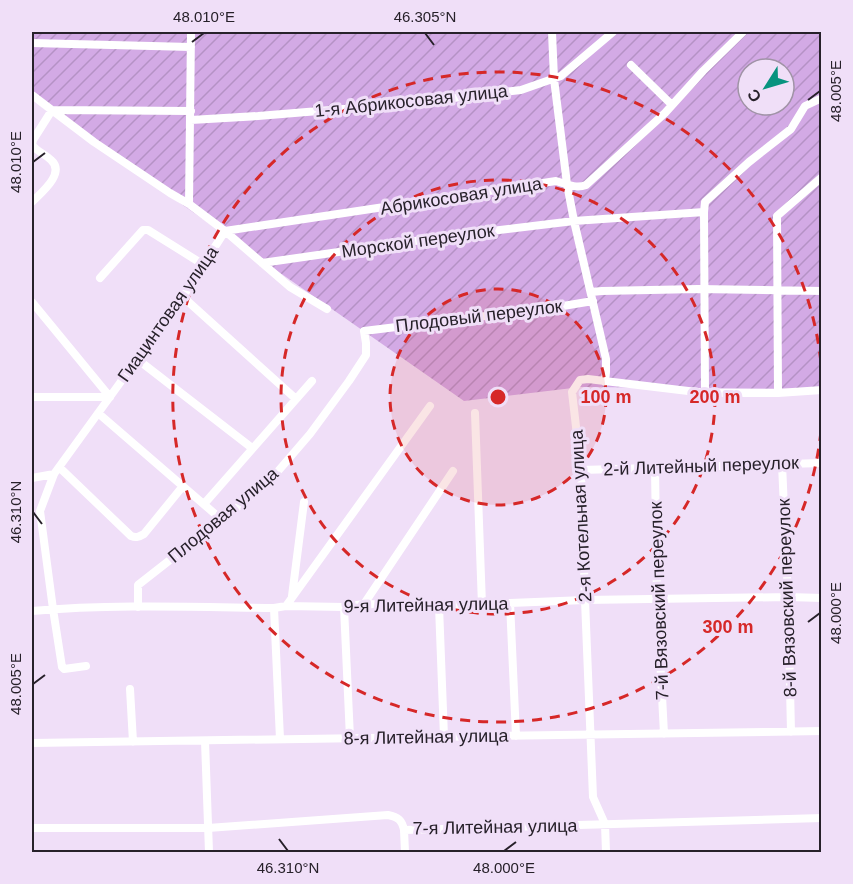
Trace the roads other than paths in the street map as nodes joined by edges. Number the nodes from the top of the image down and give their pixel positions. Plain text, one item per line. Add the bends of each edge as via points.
1 (191, 32) edge
2 (552, 32) edge
3 (614, 32) edge
4 (743, 32) edge
5 (32, 43) edge
6 (191, 47) junction
7 (631, 65) dead end
8 (554, 79) junction
9 (32, 95) edge
10 (822, 98) edge
11 (671, 105) junction
12 (52, 110) junction
13 (191, 116) junction
14 (822, 177) edge
15 (567, 184) junction
16 (32, 202) edge
17 (189, 204) junction
18 (704, 212) junction
19 (574, 221) junction
20 (225, 231) junction
21 (262, 262) junction
22 (204, 266) junction
23 (100, 278) dead end
24 (704, 289) junction
25 (777, 290) junction
26 (822, 291) edge
27 (183, 297) junction
28 (592, 297) junction
29 (32, 302) edge
30 (327, 309) dead end
31 (364, 331) joint
32 (137, 359) junction
33 (312, 381) dead end
34 (604, 382) junction
35 (822, 390) edge
36 (705, 393) junction
37 (778, 393) junction
38 (32, 397) edge
39 (110, 397) junction
40 (296, 399) junction
41 (430, 406) dead end
42 (98, 413) junction
43 (475, 413) dead end
44 (252, 448) junction
45 (822, 463) edge
46 (782, 464) junction
47 (655, 468) junction
48 (57, 470) junction
49 (581, 470) junction
50 (453, 471) dead end
51 (32, 478) edge
52 (183, 486) junction
53 (304, 502) dead end
54 (204, 504) junction
55 (222, 520) junction
56 (788, 597) junction
57 (292, 598) junction
58 (822, 598) edge
59 (585, 600) junction
60 (657, 600) junction
61 (510, 603) junction
62 (364, 604) junction
63 (482, 605) junction
64 (286, 606) junction
65 (439, 606) junction
66 (138, 607) junction
67 (345, 607) junction
68 (274, 608) junction
69 (53, 609) junction
70 (32, 611) edge
71 (86, 666) dead end
72 (130, 689) dead end
73 (822, 731) edge
74 (791, 732) junction
75 (664, 734) junction
76 (590, 735) junction
77 (516, 736) junction
78 (444, 737) junction
79 (350, 738) junction
80 (280, 739) junction
81 (206, 741) junction
82 (133, 742) junction
83 (32, 743) edge
84 (822, 818) edge
85 (605, 824) junction
86 (32, 828) edge
87 (208, 828) junction
88 (404, 830) junction
89 (209, 852) edge
90 (405, 852) edge
91 (606, 852) edge

1 - 6 street
2 - 8 street
3 - 8 street, 1-я Абрикосовая улица
4 - 11 street, Абрикосовая улица
5 - 6 street
6 - 13 street
7 - 11 street
8 - 13 street, 1-я Абрикосовая улица via 521,90 404,104 258,116
8 - 15 street
9 - 12 street
10 - 18 street via 805,106 791,129 705,202
11 - 15 street, Абрикосовая улица via 586,185
12 - 13 street, 1-я Абрикосовая улица
12 - 16 street via 32,145 54,162 55,174
12 - 17 street
13 - 17 street
14 - 25 street via 777,216
15 - 19 street
15 - 20 street, Абрикосовая улица via 556,181
17 - 20 street
18 - 19 street, Морской переулок
18 - 24 street
19 - 21 street, Морской переулок
19 - 28 street
20 - 21 street
20 - 22 street, Гиацинтовая улица
21 - 30 street via 290,287
22 - 23 street via 143,230
22 - 27 street, Гиацинтовая улица
24 - 25 street, Плодовый переулок
24 - 28 street, Плодовый переулок via 602,291
24 - 36 street
25 - 26 street, Плодовый переулок
25 - 37 street
27 - 32 street, Гиацинтовая улица
27 - 40 street
28 - 31 street, Плодовый переулок via 551,308
28 - 34 street via 606,359
29 - 39 street
31 - 55 street, Плодовая улица via 366,355 317,425 267,484
32 - 39 street, Гиацинтовая улица
32 - 44 street
33 - 40 street
34 - 36 street
34 - 49 street, 2-я Котельная улица via 580,380 572,392
35 - 37 street
36 - 37 street
38 - 39 street, Гиацинтовая улица
39 - 42 street, Гиацинтовая улица
40 - 44 street
41 - 57 street
42 - 48 street, Гиацинтовая улица
42 - 52 street
43 - 63 street
44 - 54 street
45 - 46 street, 2-й Литейный переулок
46 - 47 street, 2-й Литейный переулок
46 - 56 street, 8-й Вязовский переулок
47 - 49 street, 2-й Литейный переулок
47 - 60 street, 7-й Вязовский переулок
48 - 51 street
48 - 52 street via 134,537 144,534
48 - 69 street, Гиацинтовая улица via 40,511
49 - 59 street, 2-я Котельная улица
50 - 62 street
52 - 54 street
53 - 57 street
54 - 55 street
55 - 66 street, Плодовая улица via 138,585
56 - 58 street, 9-я Литейная улица
56 - 60 street, 9-я Литейная улица
56 - 74 street, 8-й Вязовский переулок
57 - 64 street
59 - 60 street, 9-я Литейная улица
59 - 61 street, 9-я Литейная улица
59 - 76 street, 2-я Котельная улица
60 - 75 street, 7-й Вязовский переулок
61 - 63 street, 9-я Литейная улица
61 - 77 street
62 - 65 street, 9-я Литейная улица
62 - 67 street, 9-я Литейная улица
63 - 65 street, 9-я Литейная улица
64 - 67 street, 9-я Литейная улица
64 - 68 street, 9-я Литейная улица
65 - 78 street
66 - 68 street, 9-я Литейная улица
66 - 69 street, 9-я Литейная улица
67 - 79 street
68 - 80 street
69 - 70 street, 9-я Литейная улица
69 - 71 street, Гиацинтовая улица via 62,667
72 - 82 street
73 - 74 street, 8-я Литейная улица
74 - 75 street, 8-я Литейная улица
75 - 76 street, 8-я Литейная улица
76 - 77 street, 8-я Литейная улица
76 - 85 street, 2-я Котельная улица via 593,797
77 - 78 street, 8-я Литейная улица
78 - 79 street, 8-я Литейная улица
79 - 80 street, 8-я Литейная улица
80 - 81 street, 8-я Литейная улица
81 - 82 street, 8-я Литейная улица
81 - 87 street
82 - 83 street, 8-я Литейная улица
84 - 85 street, 7-я Литейная улица
85 - 88 street, 7-я Литейная улица
85 - 91 street, 2-я Котельная улица
86 - 87 street, 7-я Литейная улица
87 - 88 street, 7-я Литейная улица via 387,816 397,817
87 - 89 street
88 - 90 street

